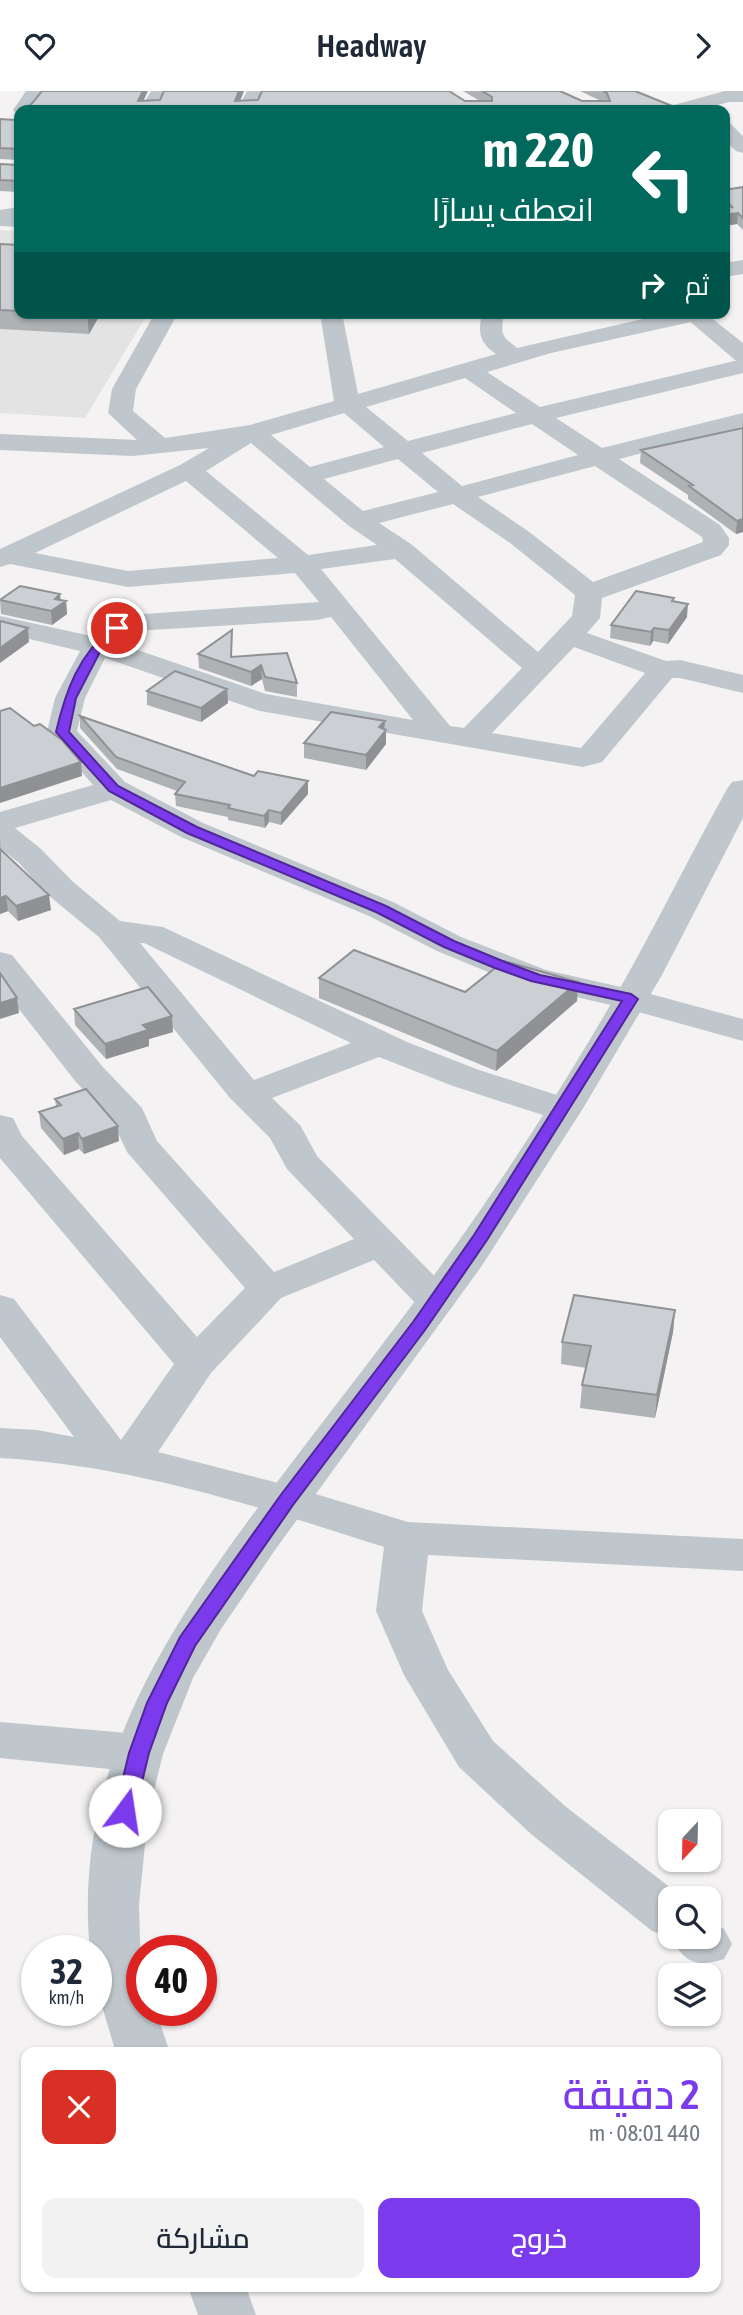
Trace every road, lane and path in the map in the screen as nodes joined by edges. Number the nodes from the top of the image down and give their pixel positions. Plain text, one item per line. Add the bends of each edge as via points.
1 (729, 94) edge
2 (700, 105) edge
3 (164, 319) edge
4 (332, 319) edge
5 (492, 319) edge
6 (670, 319) edge
7 (697, 319) edge
8 (743, 355) edge
9 (513, 356) junction
10 (743, 366) edge
11 (467, 369) junction
12 (347, 403) junction
13 (537, 415) junction
14 (743, 420) edge
15 (253, 432) junction
16 (0, 442) edge
17 (159, 446) junction
18 (402, 451) junction
19 (594, 456) junction
20 (189, 470) junction
21 (304, 475) junction
22 (458, 496) junction
23 (358, 520) junction
24 (3, 549) edge
25 (401, 550) junction
26 (302, 564) junction
27 (589, 593) junction
28 (337, 606) junction
29 (0, 624) edge
30 (569, 636) junction
31 (97, 646) junction
32 (538, 667) junction
33 (663, 670) junction
34 (743, 684) edge
35 (439, 732) junction
36 (471, 738) junction
37 (114, 789) junction
38 (743, 789) edge
39 (0, 822) edge
40 (0, 832) edge
41 (111, 930) junction
42 (0, 962) edge
43 (631, 999) junction
44 (743, 1030) edge
45 (380, 1044) junction
46 (248, 1094) junction
47 (562, 1109) junction
48 (0, 1126) edge
49 (380, 1243) junction
50 (267, 1289) junction
51 (436, 1301) junction
52 (0, 1308) edge
53 (196, 1363) junction
54 (0, 1443) edge
55 (120, 1460) junction
56 (286, 1500) junction
57 (407, 1538) junction
58 (743, 1555) edge
59 (0, 1740) edge
60 (139, 1753) junction
61 (658, 1906) edge
62 (141, 2047) edge
63 (219, 2292) edge
64 (227, 2315) edge

1 - 2 street
3 - 17 street via 124,389 120,414
4 - 12 street
5 - 9 street via 493,341
6 - 9 street
7 - 8 street
9 - 11 street
10 - 13 street
11 - 12 street
11 - 13 street
12 - 15 street
12 - 18 street
13 - 18 street
13 - 19 street
14 - 19 street
15 - 17 street
15 - 20 street
15 - 21 street
16 - 17 street
18 - 21 street
18 - 22 street
19 - 22 street
19 - 27 street via 712,531 716,545
20 - 24 street via 51,536
20 - 26 street
21 - 23 street
22 - 23 street
22 - 27 street
23 - 25 street
24 - 26 street via 128,579
25 - 26 street
25 - 32 street
26 - 28 street
27 - 30 street via 586,618
28 - 31 street via 317,612 129,623
28 - 35 street
29 - 31 street
30 - 32 street
30 - 33 street
31 - 35 street via 260,702
31 - 37 street via 70,698 62,732
32 - 36 street
33 - 34 street via 680,669
33 - 36 street via 589,757
35 - 36 street
37 - 39 street
37 - 43 street via 192,830 381,909 500,965 536,978
38 - 43 street
40 - 41 street
41 - 45 street via 151,934
41 - 46 street
42 - 50 street via 89,1074 130,1116 140,1144
43 - 44 street
43 - 47 street
45 - 46 street
45 - 47 street
46 - 49 street via 287,1133 300,1161
47 - 51 street
48 - 53 street via 4,1139
49 - 50 street
49 - 51 street
50 - 53 street
51 - 56 street
52 - 55 street
53 - 55 street
54 - 55 street
55 - 56 street
56 - 57 street
56 - 60 street via 187,1642
57 - 58 street
57 - 61 street via 399,1611 427,1675 475,1754 548,1820
59 - 60 street
60 - 62 street via 120,1845 114,1935
63 - 64 street

